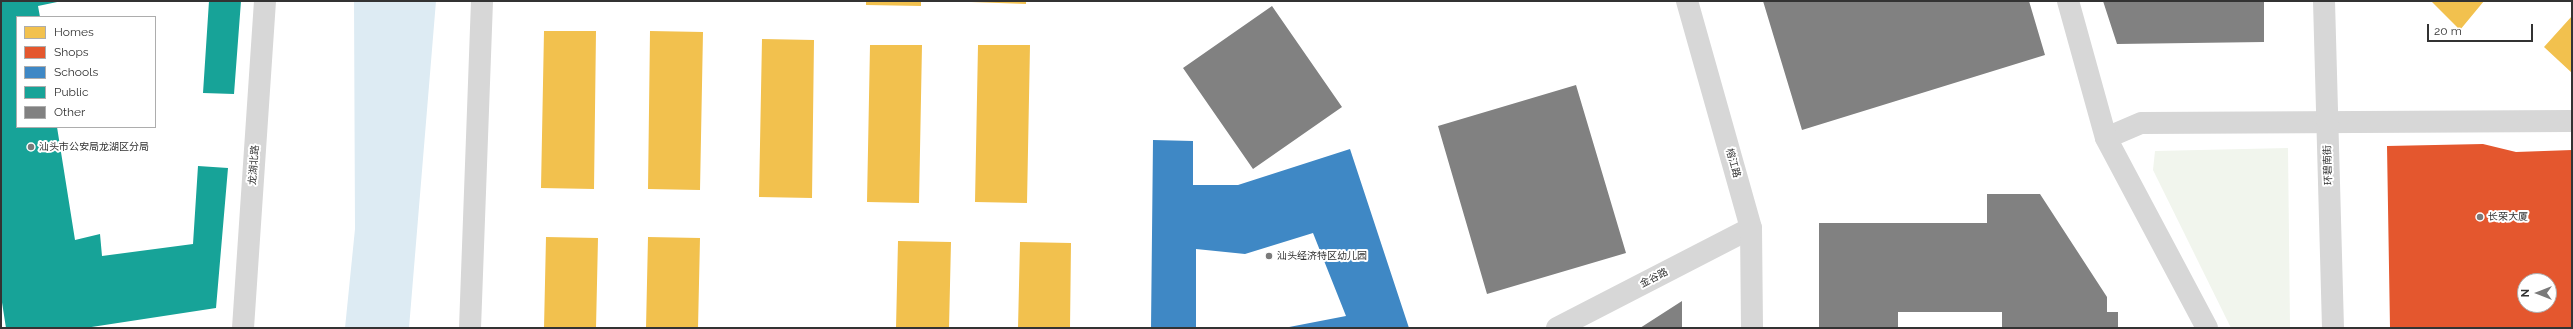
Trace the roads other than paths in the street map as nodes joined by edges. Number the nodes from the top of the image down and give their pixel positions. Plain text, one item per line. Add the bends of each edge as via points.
1 (265, 1) edge
2 (482, 1) edge
3 (1688, 1) edge
4 (2068, 1) edge
5 (2324, 1) edge
6 (2327, 121) junction
7 (2572, 121) edge
8 (2106, 138) junction
9 (1751, 228) junction
10 (243, 328) edge
11 (470, 328) edge
12 (1557, 328) edge
13 (1752, 328) edge
14 (2207, 328) edge
15 (2333, 328) edge

1 - 10 street, 龙湖北路
2 - 11 street
3 - 9 street, 榕江路
4 - 8 street
5 - 6 street, 环碧南街
6 - 7 street
6 - 8 street via 2141,123
6 - 15 street, 环碧南街
8 - 14 street
9 - 12 street, 金谷路
9 - 13 street, 榕江路

